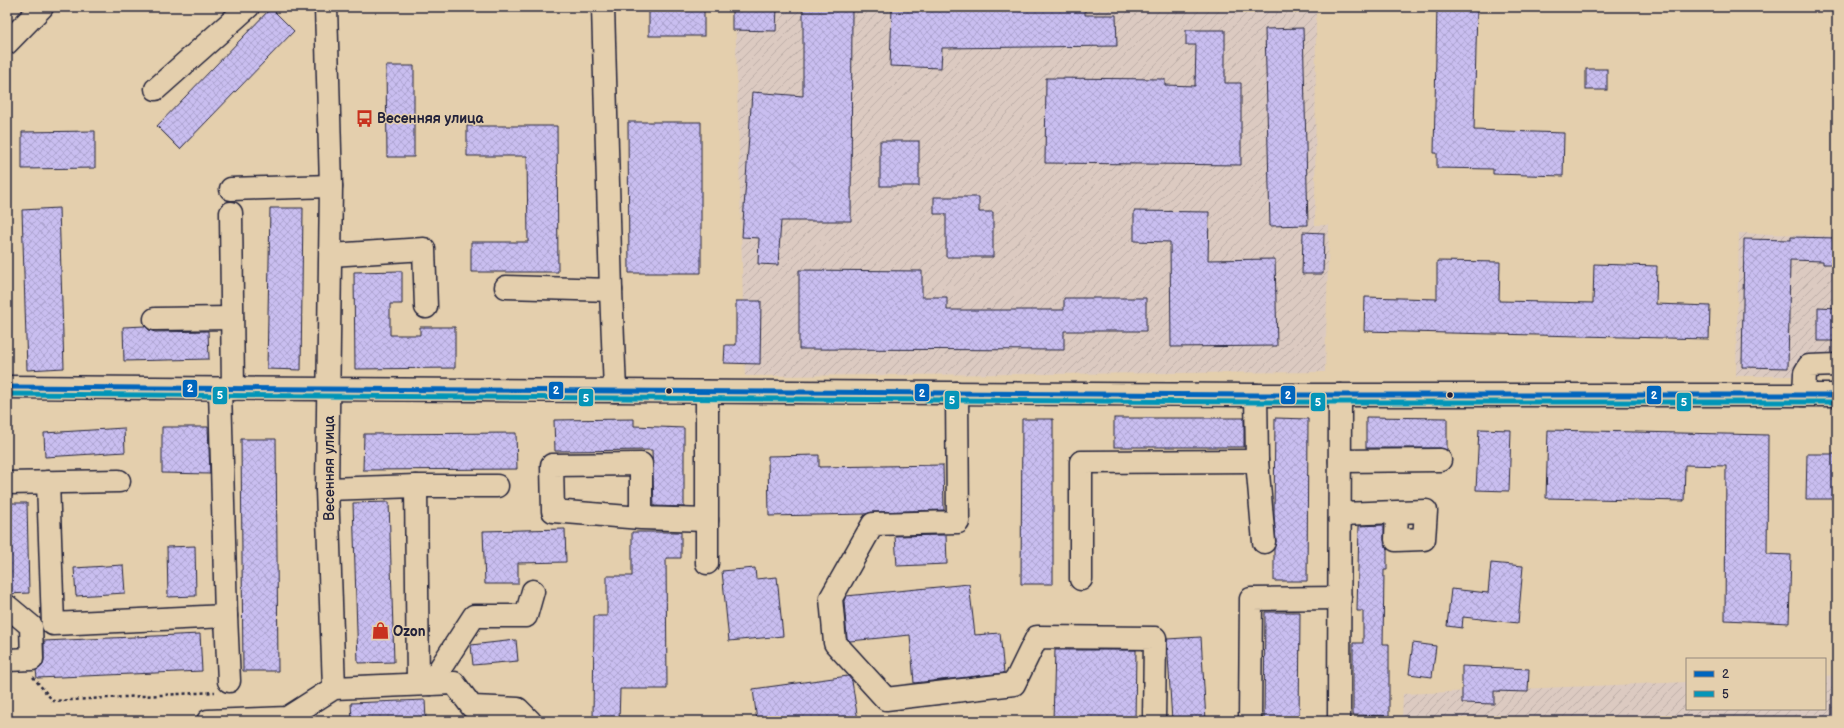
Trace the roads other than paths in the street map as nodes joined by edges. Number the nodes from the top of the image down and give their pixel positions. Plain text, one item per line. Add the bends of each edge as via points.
1 (42, 7) edge
2 (248, 7) edge
3 (326, 7) edge
4 (602, 7) edge
5 (7, 43) edge
6 (156, 89) dead end
7 (331, 186) junction
8 (231, 189) dead end
9 (231, 213) dead end
10 (331, 255) junction
11 (506, 287) dead end
12 (611, 290) junction
13 (426, 307) dead end
14 (232, 318) junction
15 (155, 319) dead end
16 (1837, 365) edge
17 (7, 387) edge
18 (226, 389) junction
19 (329, 389) junction
20 (615, 391) junction
21 (707, 392) junction
22 (957, 394) junction
23 (1256, 395) junction
24 (1340, 395) junction
25 (1804, 395) junction
26 (1837, 395) edge
27 (1440, 460) dead end
28 (1257, 461) junction
29 (1340, 461) junction
30 (119, 481) dead end
31 (48, 482) junction
32 (7, 483) edge
33 (416, 486) junction
34 (497, 486) dead end
35 (327, 490) junction
36 (1397, 512) dead end
37 (1340, 514) junction
38 (641, 518) junction
39 (707, 520) junction
40 (1264, 542) dead end
41 (707, 563) dead end
42 (1081, 579) dead end
43 (533, 591) dead end
44 (1340, 598) junction
45 (7, 606) edge
46 (226, 616) junction
47 (53, 624) junction
48 (31, 626) junction
49 (7, 660) edge
50 (229, 681) road end
51 (424, 684) junction
52 (334, 688) junction
53 (208, 721) edge
54 (530, 721) edge
55 (1154, 721) edge
56 (1250, 721) edge
57 (1339, 721) edge

1 - 5 street
2 - 6 street
3 - 7 street, Весенняя улица
4 - 12 street
7 - 8 street
7 - 10 street, Весенняя улица
9 - 14 street
10 - 13 street via 424,249
10 - 19 street, Весенняя улица
11 - 12 street
12 - 20 street
14 - 15 street
14 - 18 street
16 - 25 street via 1809,366 1805,373
17 - 18 street
18 - 19 street
18 - 46 street
19 - 20 street
19 - 35 street, Весенняя улица
20 - 21 street
21 - 22 street
21 - 39 street
22 - 23 street
22 - 55 street via 958,522 873,524 831,598 835,643 886,699 1014,684 1037,637 1155,638
23 - 24 street
23 - 28 street
24 - 25 street
24 - 29 street
25 - 26 street
27 - 29 street
28 - 40 street
28 - 42 street via 1080,462
29 - 37 street
30 - 31 street
31 - 32 street
31 - 47 street
33 - 34 street
33 - 35 street
33 - 51 street
35 - 52 street, Весенняя улица
36 - 37 street
37 - 44 street
38 - 38 street via 553,511 552,465 641,464
38 - 39 street
39 - 41 street
43 - 51 street via 526,616 474,616
44 - 56 street via 1251,599
44 - 57 street
45 - 48 street
46 - 47 street
46 - 50 street
47 - 48 street
48 - 49 street via 32,659
51 - 52 street
51 - 54 street via 454,682 472,707 518,709
52 - 53 street via 287,718

